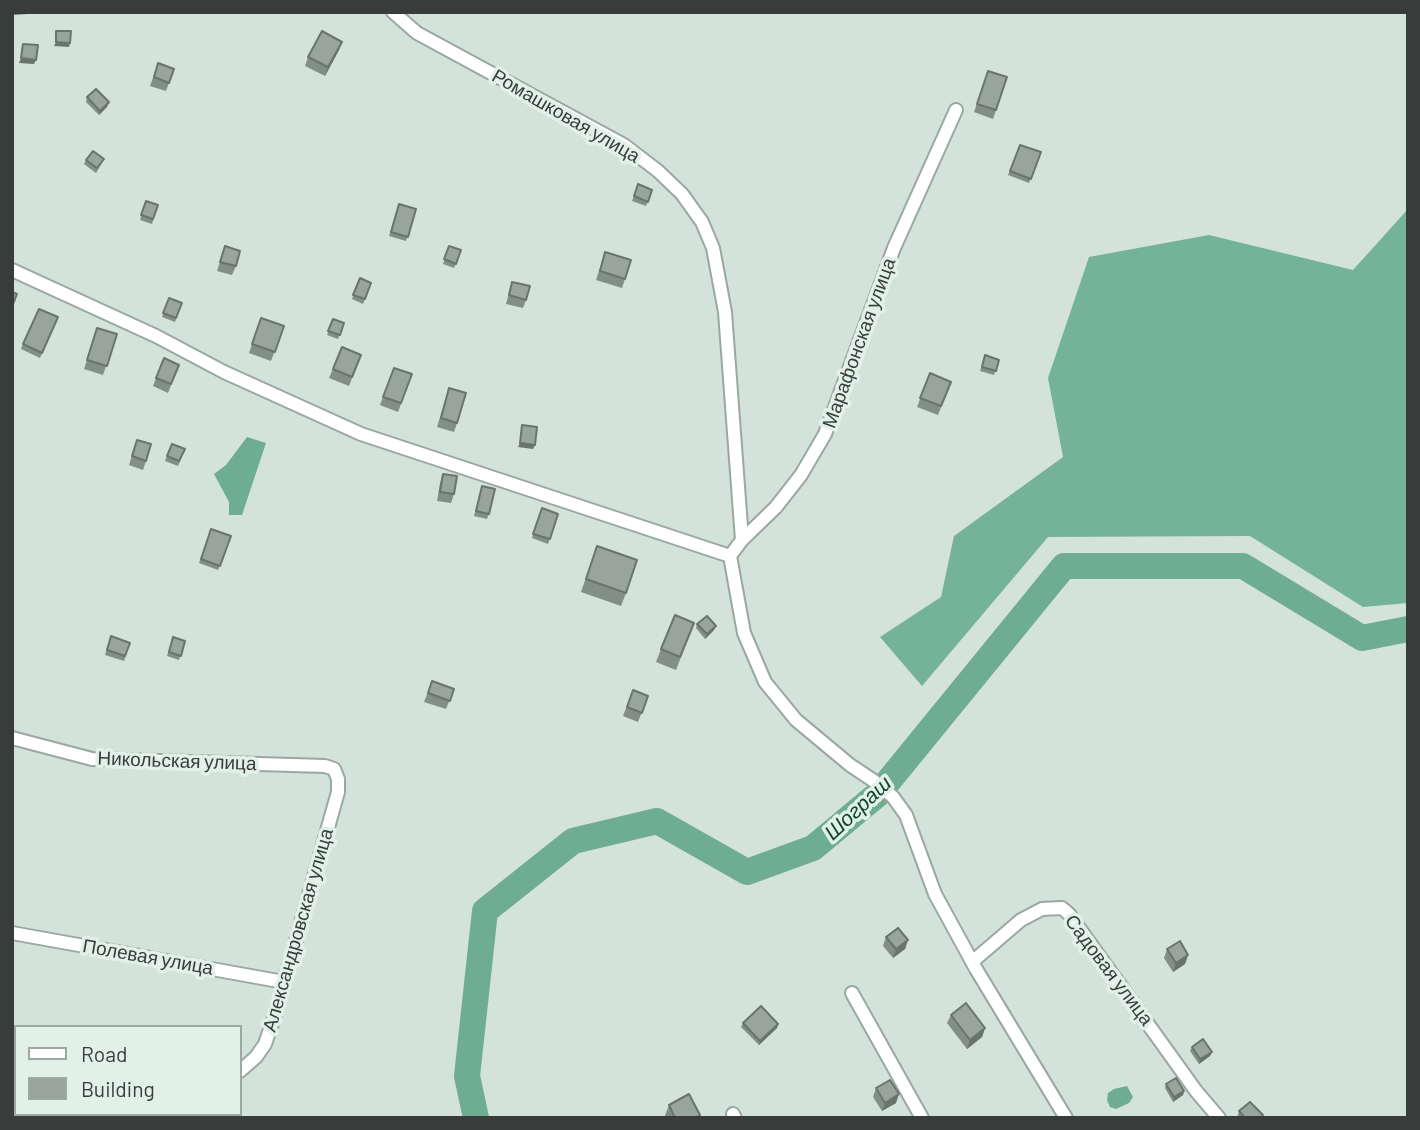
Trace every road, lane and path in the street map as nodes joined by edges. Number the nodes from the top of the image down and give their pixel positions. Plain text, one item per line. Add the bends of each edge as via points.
1 (393, 12) edge
2 (956, 110) dead end
3 (12, 270) edge
4 (742, 540) junction
5 (730, 556) junction
6 (12, 738) edge
7 (338, 779) joint
8 (12, 933) edge
9 (972, 962) junction
10 (284, 982) junction
11 (852, 992) dead end
12 (242, 1069) edge
13 (922, 1118) edge
14 (1066, 1118) edge
15 (1219, 1118) edge

1 - 4 street, Ромашковая улица via 428,39 624,145 682,194 702,222 713,248 725,312
2 - 4 street, Марафонская улица via 894,248 825,434 802,475
3 - 5 street via 361,434
4 - 5 street, Марафонская улица
5 - 9 street via 744,633 765,682 796,720 874,781 906,815 935,894
6 - 7 street, Никольская улица via 92,759 325,766 334,769
7 - 10 street, Александровская улица
8 - 10 street, Полевая улица
9 - 14 street
9 - 15 street, Садовая улица via 1020,920 1042,909 1062,908
10 - 12 street, Александровская улица via 265,1044
11 - 13 street

